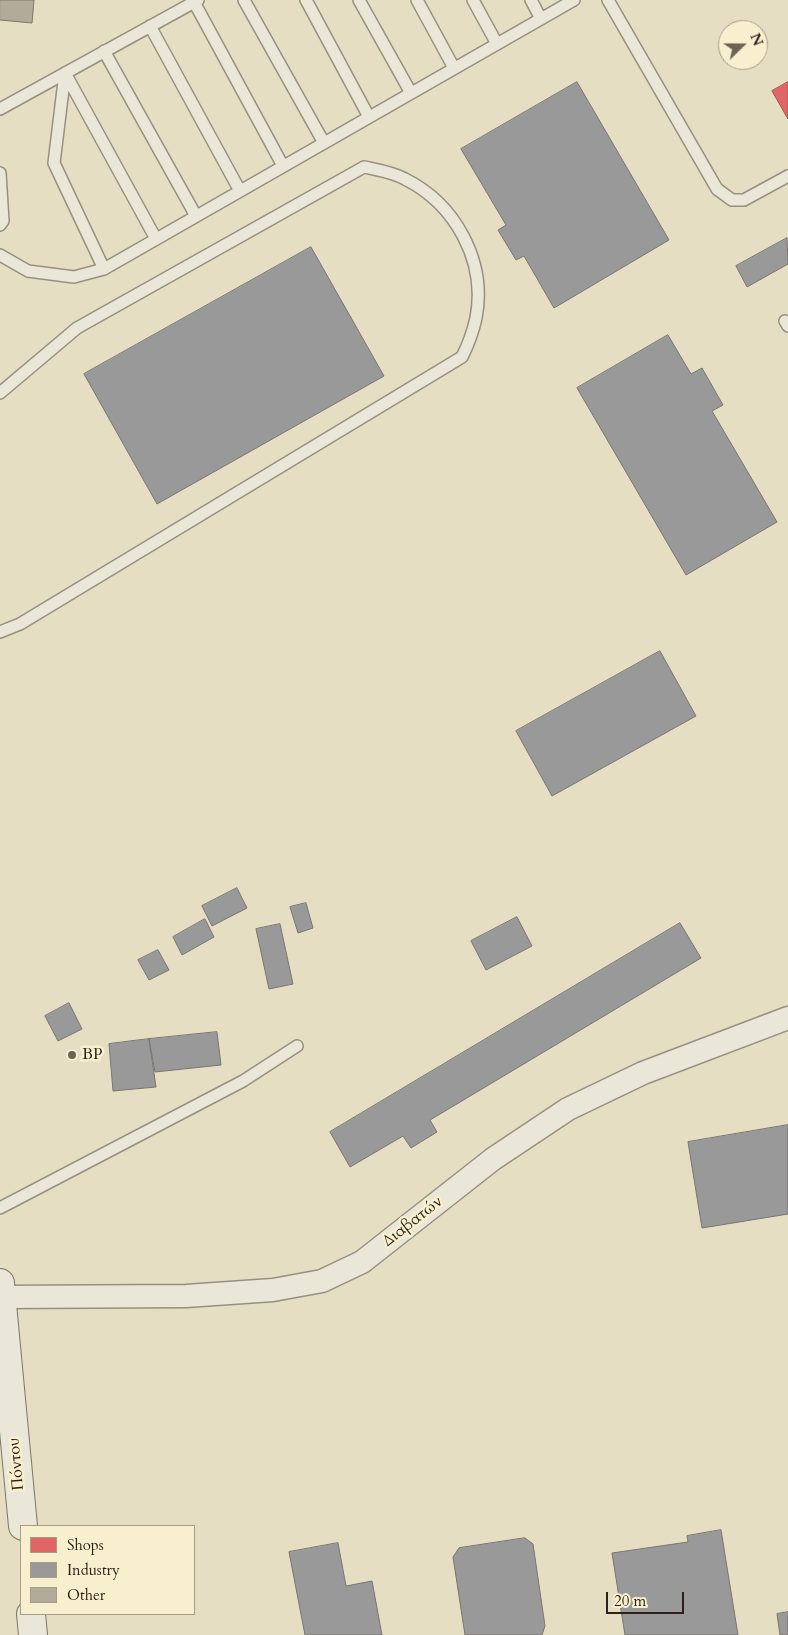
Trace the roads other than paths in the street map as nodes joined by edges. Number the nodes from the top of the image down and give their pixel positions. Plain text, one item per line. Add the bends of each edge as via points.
1 (244, 0) edge
2 (306, 0) edge
3 (358, 0) edge
4 (417, 0) edge
5 (473, 0) edge
6 (531, 0) edge
7 (574, 0) edge
8 (608, 0) edge
9 (196, 1) edge
10 (541, 19) junction
11 (150, 26) junction
12 (497, 44) junction
13 (104, 51) junction
14 (454, 68) junction
15 (65, 73) junction
16 (411, 93) junction
17 (0, 109) edge
18 (369, 117) junction
19 (324, 143) junction
20 (283, 166) junction
21 (0, 173) edge
22 (788, 176) edge
23 (240, 191) junction
24 (196, 216) junction
25 (0, 225) edge
26 (156, 239) junction
27 (0, 255) edge
28 (104, 269) junction
29 (0, 393) edge
30 (0, 632) edge
31 (788, 1018) edge
32 (297, 1046) dead end
33 (0, 1208) edge
34 (1, 1290) edge
35 (23, 1525) edge
36 (31, 1615) edge
37 (33, 1635) edge

1 - 19 lane
2 - 18 lane
3 - 16 lane
4 - 14 lane
5 - 12 lane
6 - 10 lane
7 - 10 lane
8 - 22 lane via 717,189 732,200 744,200
9 - 11 lane
9 - 20 lane
10 - 12 lane
11 - 13 lane
11 - 23 lane
12 - 14 lane
13 - 15 lane
13 - 24 lane
14 - 16 lane
15 - 17 lane
15 - 26 lane
15 - 28 lane via 54,163
16 - 18 lane
18 - 19 lane
19 - 20 lane
20 - 23 lane
21 - 25 lane via 3,221
23 - 24 lane
24 - 26 lane
26 - 28 lane
27 - 28 lane via 28,271 74,277
29 - 30 lane via 77,328 364,167 404,178 438,201 459,228 471,254 478,296 476,317 462,357 20,624
31 - 34 street, Διαβατών via 643,1073 568,1109 493,1159 362,1262 322,1281 273,1290 186,1296
32 - 33 lane via 243,1081
34 - 35 street, Πόντου
36 - 37 street

